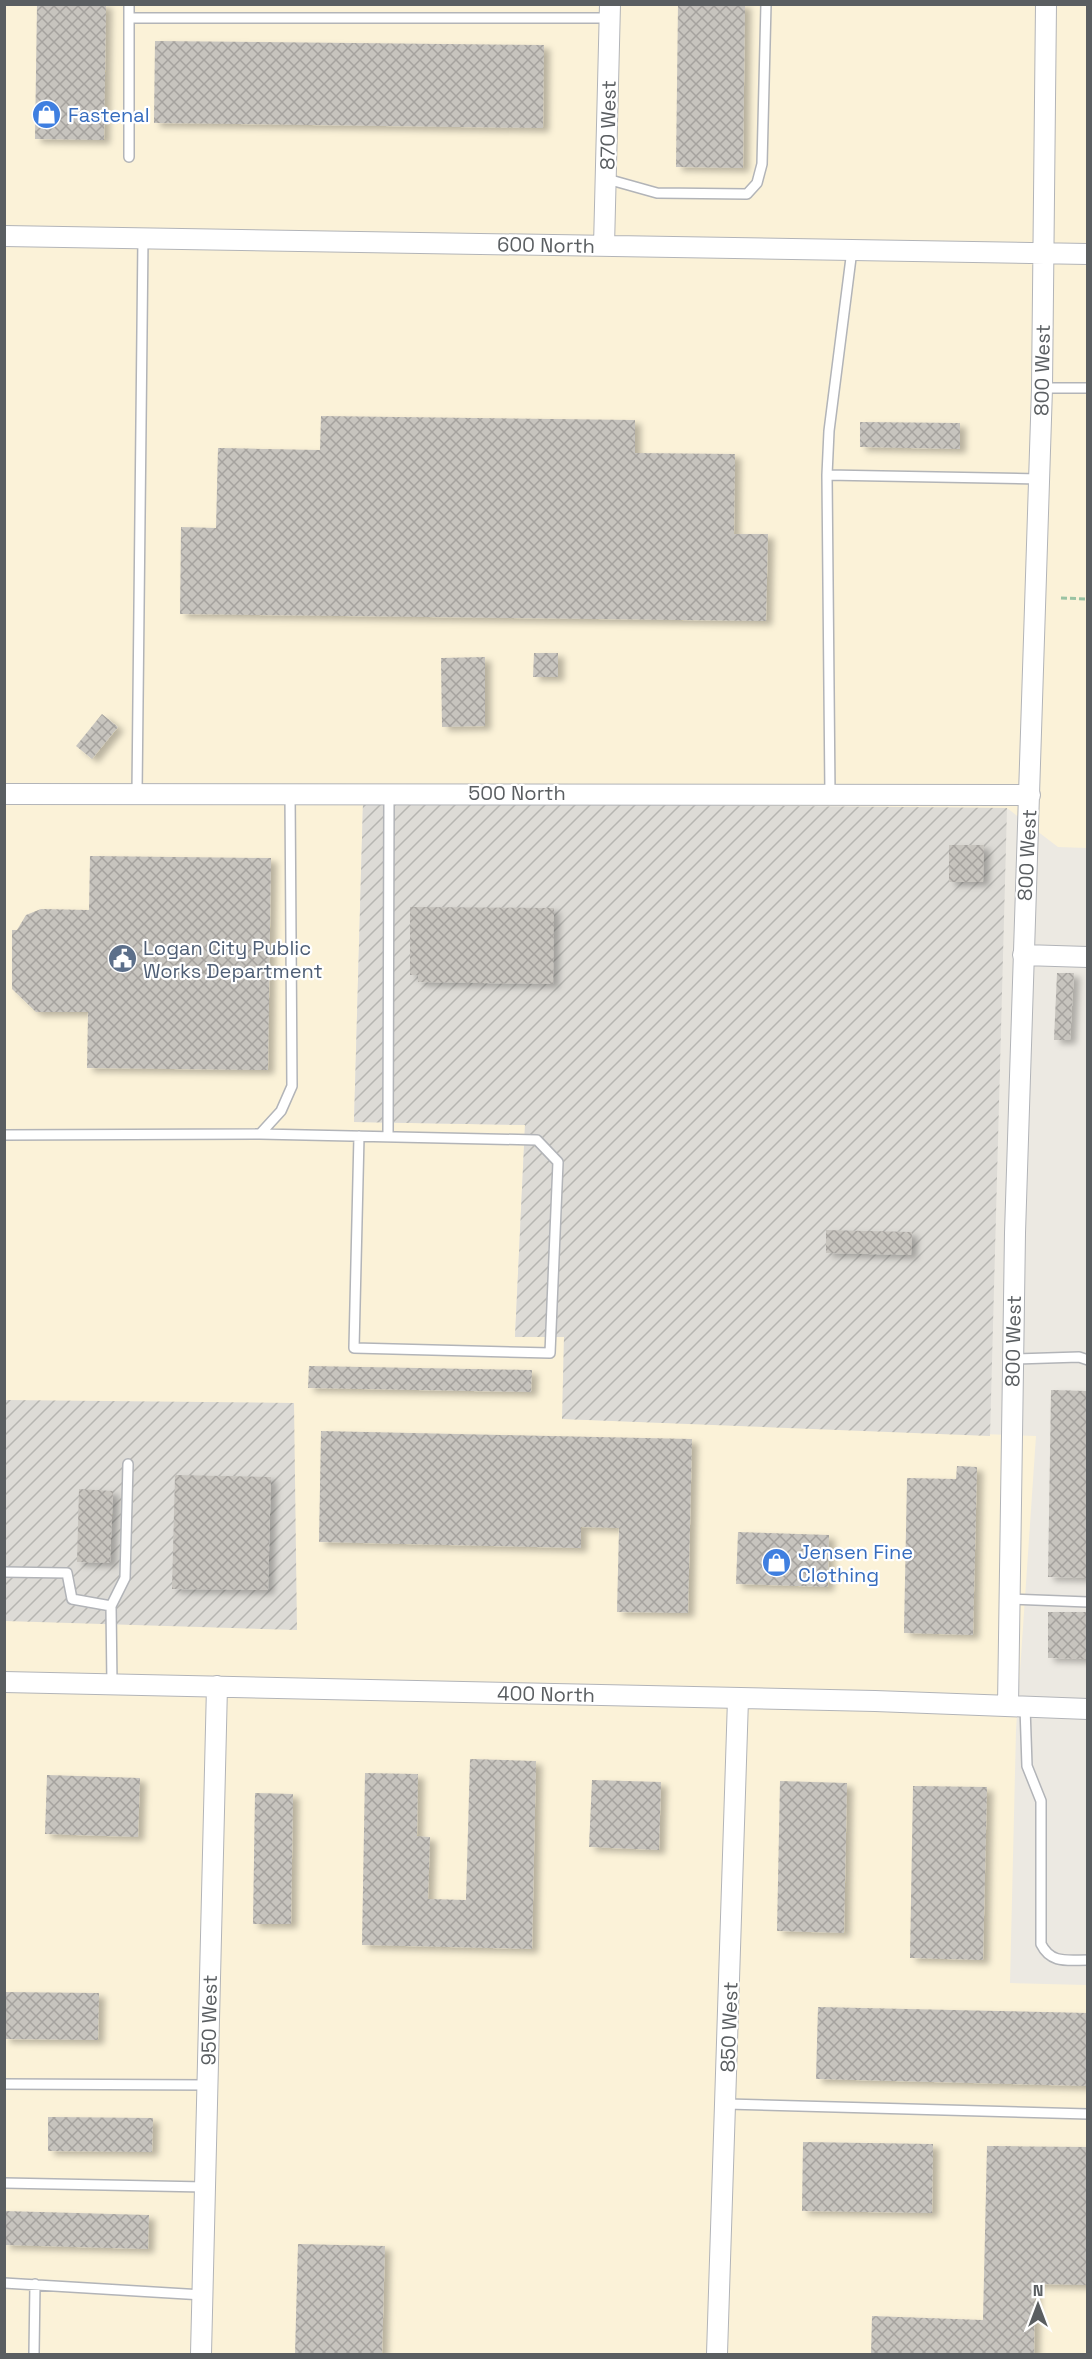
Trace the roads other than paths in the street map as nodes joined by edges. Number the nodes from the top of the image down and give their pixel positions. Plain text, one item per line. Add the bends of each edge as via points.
1 (129, 4) edge
2 (766, 4) edge
3 (1046, 4) edge
4 (610, 11) edge
5 (129, 18) junction
6 (129, 157) dead end
7 (607, 179) junction
8 (4, 236) edge
9 (143, 238) junction
10 (604, 246) junction
11 (852, 250) junction
12 (1044, 253) junction
13 (1088, 254) edge
14 (1042, 388) junction
15 (1088, 388) edge
16 (826, 475) junction
17 (1040, 479) junction
18 (290, 792) junction
19 (137, 793) junction
20 (389, 793) junction
21 (4, 794) edge
22 (830, 795) junction
23 (1030, 795) junction
24 (1023, 955) junction
25 (1088, 957) edge
26 (260, 1134) junction
27 (4, 1135) edge
28 (359, 1136) junction
29 (388, 1137) junction
30 (1013, 1359) junction
31 (1088, 1360) edge
32 (128, 1464) dead end
33 (4, 1572) edge
34 (1010, 1599) junction
35 (1088, 1602) edge
36 (111, 1606) junction
37 (4, 1682) edge
38 (112, 1684) junction
39 (217, 1686) junction
40 (738, 1699) junction
41 (1016, 1707) junction
42 (1088, 1709) edge
43 (1088, 1960) edge
44 (4, 2084) edge
45 (208, 2085) junction
46 (727, 2103) junction
47 (1088, 2114) edge
48 (4, 2183) edge
49 (205, 2187) junction
50 (4, 2283) edge
51 (35, 2284) junction
52 (203, 2295) junction
53 (34, 2355) edge
54 (201, 2355) edge
55 (717, 2355) edge

1 - 5 lane
2 - 7 lane via 762,164 757,183 747,194 657,193
3 - 12 street, 800 West
4 - 5 lane
4 - 7 street, 870 West
5 - 6 lane
7 - 10 street, 870 West
8 - 9 street, 600 North
9 - 10 street, 600 North
9 - 19 lane
10 - 11 street, 600 North
11 - 12 street, 600 North
11 - 16 lane
12 - 13 street, 600 North
12 - 14 street, 800 West
14 - 15 lane
14 - 17 street, 800 West
16 - 17 lane
16 - 22 lane
17 - 23 street, 800 West
18 - 19 street, 500 North
18 - 20 street, 500 North
18 - 26 lane via 292,1086 281,1111
19 - 21 street, 500 North
20 - 22 street, 500 North
20 - 29 lane
22 - 23 street, 500 North
23 - 24 street, 800 West
24 - 25 street
24 - 30 street, 800 West
26 - 27 lane
26 - 28 lane
28 - 29 lane
28 - 29 lane via 354,1348 550,1353 558,1162 537,1140
30 - 31 lane
30 - 34 street, 800 West
32 - 36 lane via 125,1578
33 - 36 lane via 67,1573 72,1599
34 - 35 lane
34 - 41 street, 800 West
36 - 38 lane
37 - 38 street, 400 North
38 - 39 street, 400 North
39 - 40 street, 400 North
39 - 45 street, 950 West
40 - 41 street, 400 North
40 - 46 street, 850 West
41 - 42 street, 400 North
41 - 43 lane via 1027,1766 1041,1801 1041,1944 1054,1960
44 - 45 lane
45 - 49 street, 950 West
46 - 47 lane
46 - 55 street, 850 West
48 - 49 lane
49 - 52 street, 950 West
50 - 51 lane
51 - 52 lane
51 - 53 lane
52 - 54 street, 950 West

